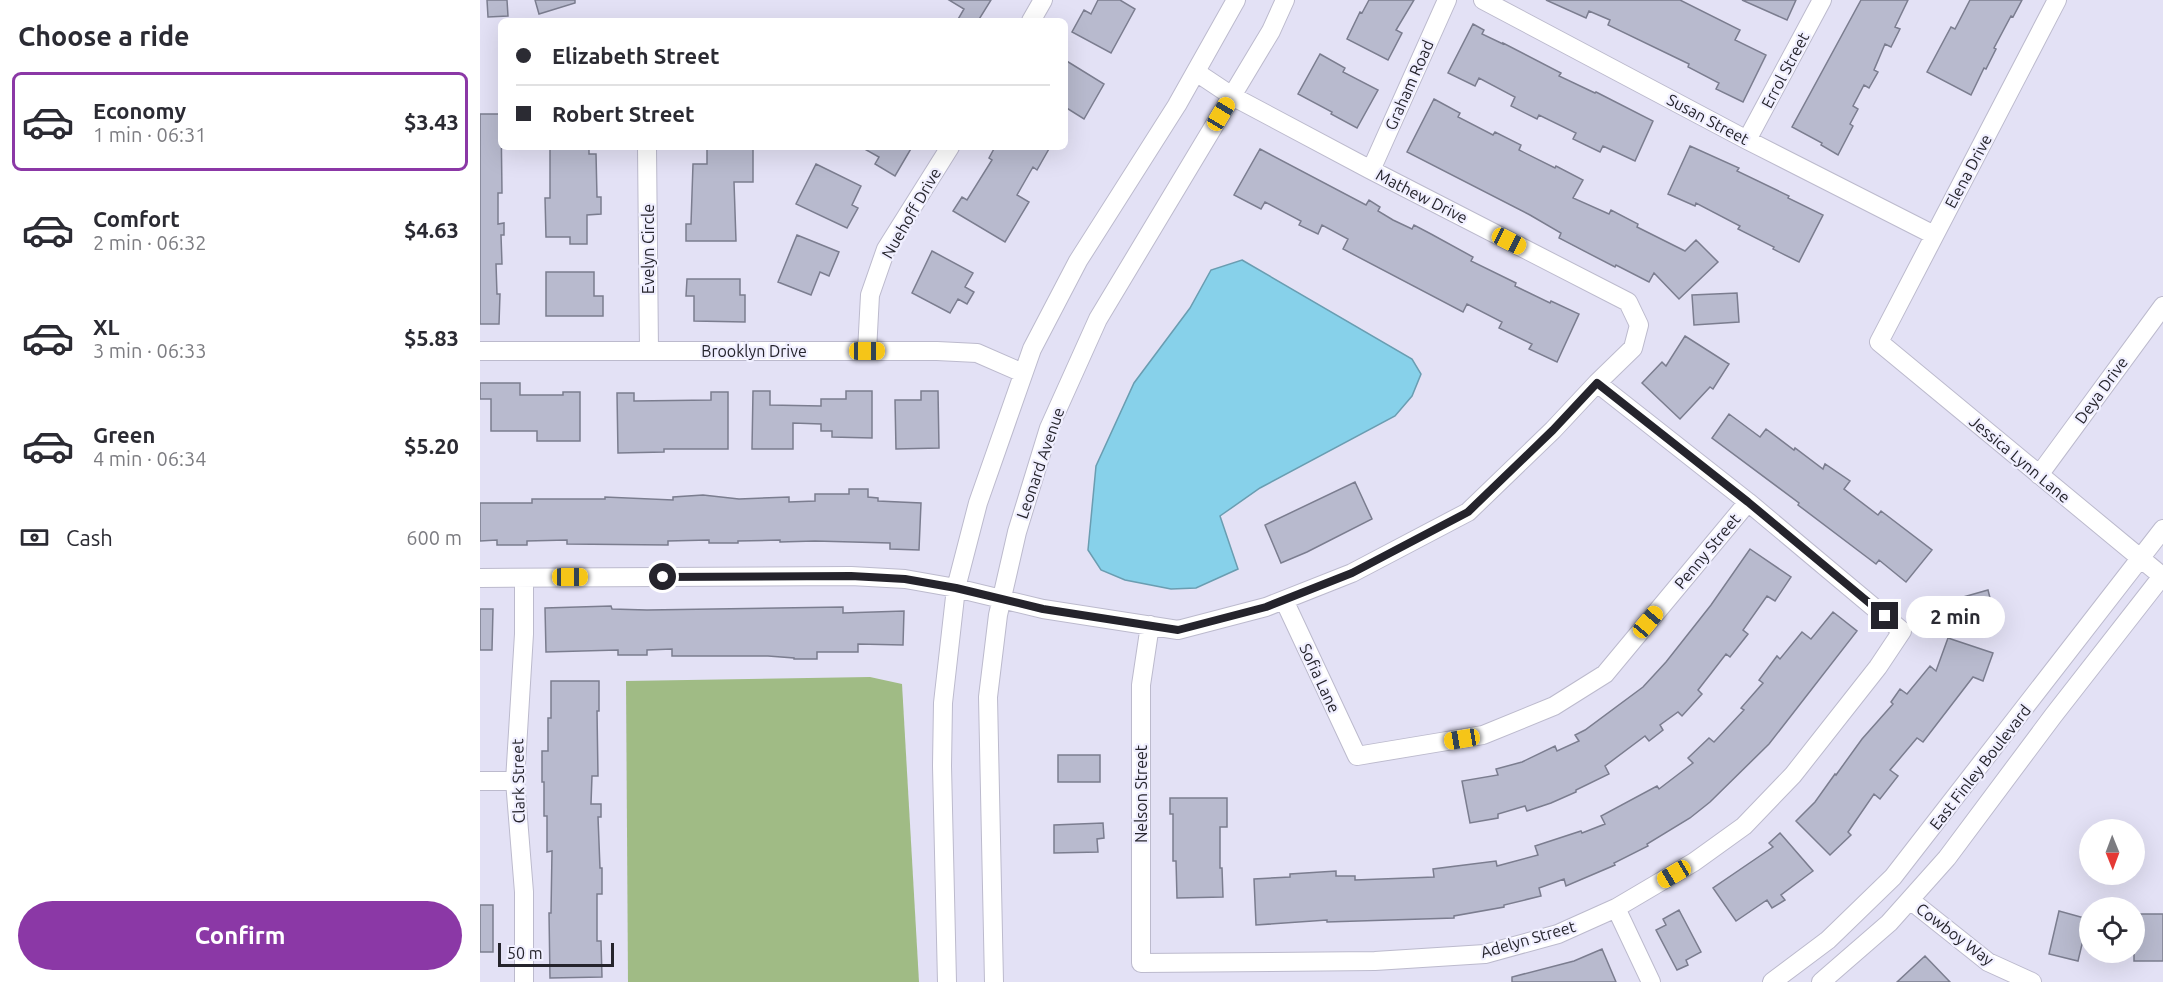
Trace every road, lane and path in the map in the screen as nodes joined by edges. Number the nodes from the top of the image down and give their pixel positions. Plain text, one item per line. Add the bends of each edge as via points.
1 (1043, 0) edge
2 (1236, 0) edge
3 (1285, 0) edge
4 (1447, 0) edge
5 (1483, 0) edge
6 (1822, 0) edge
7 (2057, 0) edge
8 (1032, 18) edge
9 (1196, 72) junction
10 (1232, 96) junction
11 (1748, 140) junction
12 (647, 150) edge
13 (948, 150) edge
14 (1371, 170) junction
15 (1934, 235) junction
16 (2163, 306) edge
17 (1879, 342) joint
18 (480, 351) edge
19 (649, 351) junction
20 (867, 351) junction
21 (1023, 373) junction
22 (1597, 383) junction
23 (2039, 475) junction
24 (1748, 502) junction
25 (2163, 529) edge
26 (2140, 558) junction
27 (2163, 576) edge
28 (480, 578) edge
29 (524, 579) junction
30 (956, 588) junction
31 (1002, 598) junction
32 (1284, 600) junction
33 (1150, 625) junction
34 (1357, 756) joint
35 (480, 781) edge
36 (515, 781) junction
37 (1910, 900) junction
38 (1616, 908) junction
39 (1141, 963) joint
40 (524, 982) edge
41 (947, 982) edge
42 (994, 982) edge
43 (1651, 982) edge
44 (1772, 982) edge
45 (1821, 982) edge
46 (2032, 982) edge

1 - 8 street
2 - 9 street
3 - 10 street, Leonard Avenue
4 - 14 street, Graham Road
5 - 11 street, Susan Street
6 - 11 street, Errol Street
7 - 15 street, Elena Drive
9 - 10 street, Mathew Drive
9 - 21 street via 1078,261
10 - 14 street, Mathew Drive
10 - 31 street, Leonard Avenue via 1098,319 1049,428 1017,532
11 - 15 street, Susan Street
12 - 19 street, Evelyn Circle
13 - 20 street, Nuehoff Drive via 886,249 870,295
14 - 22 street, Mathew Drive via 1628,302 1639,325 1632,348
15 - 17 street, Elena Drive
16 - 23 street, Deya Drive
17 - 23 street, Jessica Lynn Lane
18 - 19 street, Brooklyn Drive
19 - 20 street, Brooklyn Drive
20 - 21 street, Brooklyn Drive via 977,353
21 - 30 street via 978,503
22 - 24 street
22 - 32 street via 1468,512 1352,573
23 - 26 street, Jessica Lynn Lane
24 - 34 street, Penny Street via 1605,674 1554,706 1483,735
24 - 38 street, Adelyn Street via 1902,631 1793,775 1744,825 1694,862
25 - 26 street, East Finley Boulevard
26 - 27 street, Jessica Lynn Lane
26 - 44 street, East Finley Boulevard via 1893,877 1835,934
27 - 37 street, East Finley Boulevard via 1947,858
28 - 29 street
29 - 30 street via 851,576 905,579
29 - 36 street, Clark Street
30 - 31 street
30 - 41 street via 943,714
31 - 33 street via 1043,609
31 - 42 street, Leonard Avenue via 988,697
32 - 33 street via 1178,630
32 - 34 street, Sofia Lane
33 - 39 street, Nelson Street via 1141,685
35 - 36 street
36 - 40 street, Clark Street via 524,892
37 - 45 street, East Finley Boulevard
37 - 46 street, Cowboy Way via 1988,963
38 - 39 street, Adelyn Street via 1558,934 1485,954 1375,961
38 - 43 street

